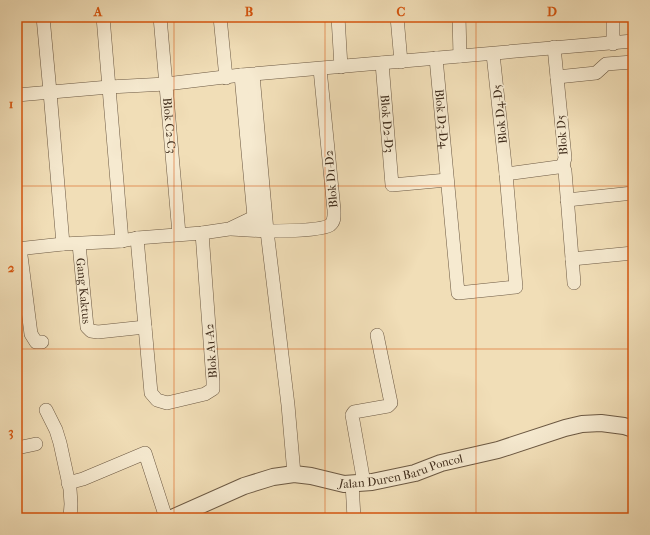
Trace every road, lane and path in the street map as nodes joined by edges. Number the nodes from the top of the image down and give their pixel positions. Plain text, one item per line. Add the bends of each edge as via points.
1 (43, 17) edge
2 (103, 17) edge
3 (160, 17) edge
4 (220, 17) edge
5 (338, 17) edge
6 (397, 17) edge
7 (459, 17) edge
8 (613, 17) edge
9 (633, 41) edge
10 (613, 44) junction
11 (554, 48) junction
12 (493, 54) junction
13 (460, 56) junction
14 (436, 58) junction
15 (401, 62) junction
16 (633, 62) edge
17 (382, 63) junction
18 (341, 67) junction
19 (320, 69) junction
20 (247, 75) junction
21 (557, 77) junction
22 (226, 78) junction
23 (166, 84) junction
24 (109, 87) junction
25 (50, 92) junction
26 (17, 95) edge
27 (563, 165) junction
28 (506, 174) junction
29 (447, 180) junction
30 (633, 193) edge
31 (567, 200) junction
32 (254, 217) junction
33 (229, 229) junction
34 (267, 232) junction
35 (202, 233) junction
36 (179, 234) junction
37 (137, 238) junction
38 (122, 241) junction
39 (63, 244) junction
40 (79, 244) junction
41 (18, 249) edge
42 (633, 253) edge
43 (572, 259) junction
44 (574, 283) dead end
45 (145, 327) junction
46 (378, 335) dead end
47 (42, 342) dead end
48 (46, 410) dead end
49 (633, 429) edge
50 (36, 444) dead end
51 (17, 448) edge
52 (294, 474) junction
53 (68, 483) junction
54 (358, 483) junction
55 (68, 518) edge
56 (166, 518) edge
57 (172, 518) edge
58 (354, 518) edge

1 - 25 street
2 - 24 street
3 - 23 street, Blok C2-C3
4 - 22 street
5 - 18 street
6 - 15 street
7 - 13 street
8 - 10 street
9 - 10 street
10 - 11 street
11 - 12 street
11 - 21 street, Blok D5
12 - 13 street
12 - 28 street, Blok D4-D5
13 - 14 street
14 - 15 street
14 - 29 street, Blok D3-D4
15 - 17 street
16 - 21 street via 606,64 596,73
17 - 18 street
17 - 29 street, Blok D2-D3 via 392,185
18 - 19 street
19 - 20 street
19 - 34 street, Blok D1-D2 via 334,220 329,225 319,228
20 - 22 street
20 - 32 street
20 - 34 street
21 - 27 street, Blok D5 via 565,158
22 - 23 street
23 - 24 street
23 - 36 street, Blok C2-C3
24 - 25 street
24 - 38 street
25 - 26 street
25 - 39 street
27 - 28 street, Blok D5
27 - 31 street
28 - 29 street, Blok D4-D5 via 516,287 458,293
30 - 31 street
31 - 43 street
32 - 33 street
32 - 34 street
33 - 34 street
33 - 35 street
34 - 52 street
35 - 36 street
35 - 45 street, Blok A1-A2 via 213,389 205,394 167,403 157,400 151,393
36 - 37 street
37 - 38 street
37 - 45 street, Blok A1-A2
38 - 40 street
39 - 40 street
39 - 41 street
40 - 45 street, Gang Kaktus via 87,327 98,332
41 - 47 street via 31,334 36,342
42 - 43 street
43 - 44 street
46 - 54 street via 391,403 388,406 354,412 352,415
48 - 53 street via 60,443
49 - 54 street, Jalan Duren Baru Poncol via 601,423 582,424 498,450 441,463 415,473
50 - 51 street
52 - 54 street, Jalan Duren Baru Poncol via 344,484
52 - 57 street, Jalan Duren Baru Poncol via 244,486
53 - 55 street via 71,504
53 - 56 street via 145,452
54 - 58 street

